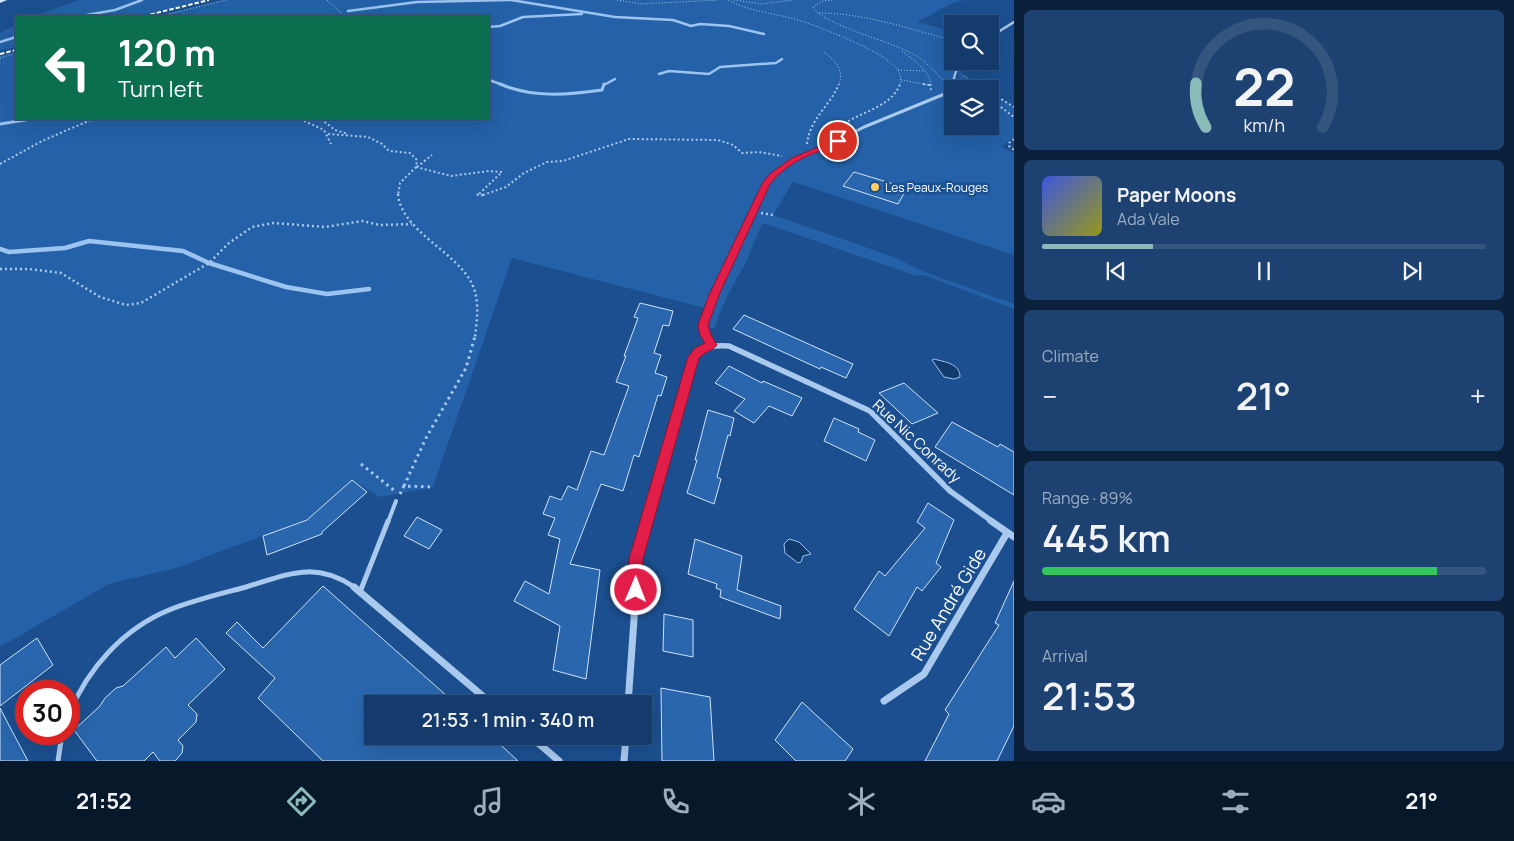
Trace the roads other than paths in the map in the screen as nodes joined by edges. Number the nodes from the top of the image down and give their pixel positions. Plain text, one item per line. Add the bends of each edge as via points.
1 (5, 0) edge
2 (0, 2) edge
3 (1014, 22) edge
4 (999, 32) edge
5 (955, 70) edge
6 (712, 345) junction
7 (396, 501) road end
8 (1011, 535) edge
9 (354, 587) joint
10 (360, 592) junction
11 (80, 689) edge
12 (481, 695) edge
13 (629, 695) edge
14 (884, 701) dead end
15 (60, 745) edge
16 (540, 745) edge
17 (625, 745) edge
18 (58, 761) edge
19 (559, 761) edge
20 (624, 761) edge

1 - 2 main road
3 - 4 street
5 - 6 street via 947,94 898,112 810,152 774,174 766,183 703,325
6 - 8 street, Rue Nic Conrady via 746,352 870,410 950,490
6 - 13 street via 699,350 693,357 636,559
7 - 10 lane
8 - 14 street, Rue André Gide via 924,674
9 - 10 street
9 - 11 lane via 325,573 300,571 170,609 117,642
10 - 12 street
15 - 18 lane
16 - 19 street
17 - 20 street

